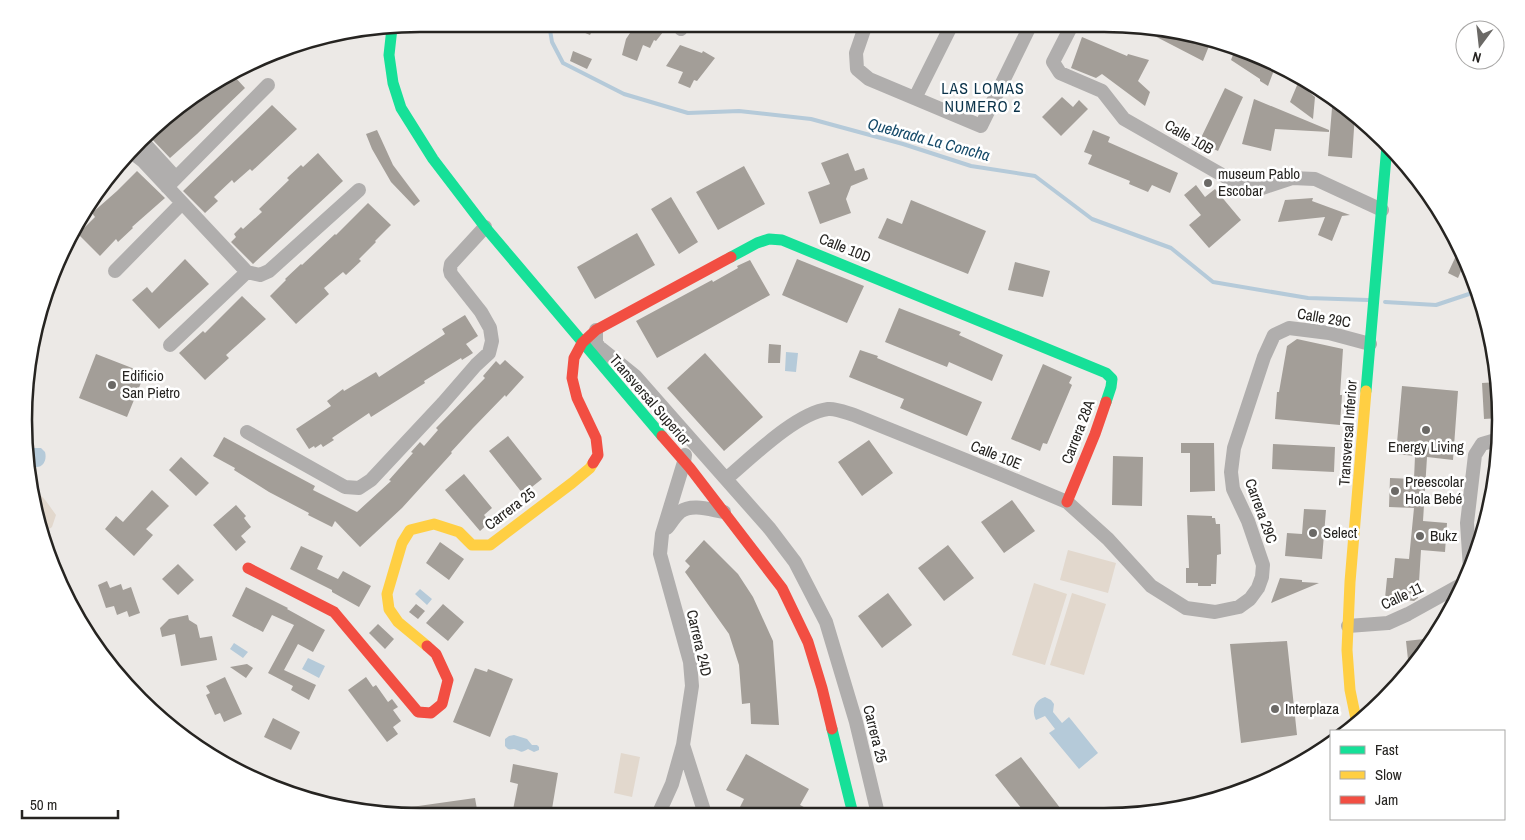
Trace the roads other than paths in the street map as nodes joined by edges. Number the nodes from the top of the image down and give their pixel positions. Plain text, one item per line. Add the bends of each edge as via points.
1 (863, 32) edge
2 (948, 32) edge
3 (1027, 32) edge
4 (1068, 32) edge
5 (391, 33) edge
6 (268, 85) dead end
7 (915, 98) junction
8 (146, 146) edge
9 (1386, 154) edge
10 (137, 156) edge
11 (172, 182) junction
12 (359, 190) dead end
13 (182, 203) junction
14 (1382, 210) junction
15 (485, 228) junction
16 (115, 271) dead end
17 (247, 272) junction
18 (596, 330) junction
19 (1274, 335) joint
20 (582, 343) junction
21 (1370, 344) junction
22 (170, 345) dead end
23 (1106, 373) joint
24 (247, 432) dead end
25 (686, 434) junction
26 (1492, 441) edge
27 (684, 462) junction
28 (726, 479) junction
29 (1067, 502) junction
30 (724, 512) junction
31 (662, 534) junction
32 (1469, 553) edge
33 (248, 568) dead end
34 (1455, 587) edge
35 (1239, 607) joint
36 (1348, 626) junction
37 (1355, 715) edge
38 (683, 745) junction
39 (661, 808) edge
40 (704, 808) edge
41 (851, 808) edge
42 (877, 808) edge

1 - 7 street via 856,53 857,69 869,79
2 - 7 street
3 - 7 street via 981,126
4 - 14 street, Calle 10B via 1053,62 1060,73 1102,92 1124,119 1238,184 1259,189 1292,178 1315,179
5 - 15 main road, Transversal Superior via 389,55 401,108 433,159
6 - 11 street
8 - 11 street
9 - 14 main road, Transversal Inferior
10 - 11 street
11 - 13 street
12 - 17 street via 269,271 260,275
13 - 16 street
13 - 17 street
14 - 21 main road, Transversal Inferior
15 - 20 main road, Transversal Superior
15 - 24 street via 451,264 450,270 490,328 492,341 489,353 371,480 359,488 345,486
17 - 22 street
18 - 20 main road, Calle 10D
18 - 23 main road, Calle 10D via 757,243 769,239 782,240
18 - 25 street, Carrera 25 via 599,347 635,376
19 - 21 street, Calle 29C via 1290,328 1329,333
19 - 35 street, Carrera 29C via 1234,448 1233,489 1263,566 1258,588
20 - 27 main road, Transversal Superior
20 - 33 main road, Carrera 25 via 574,358 572,378 576,398 596,438 598,455 590,468 490,545 472,545 458,532 434,524 410,530 402,543 388,594 390,609 398,622 436,654 448,680 442,704 431,713 418,712 334,612
21 - 36 main road, Transversal Inferior
23 - 29 main road, Carrera 28A via 1112,379 1111,387
25 - 27 street, Carrera 24D
25 - 28 street, Carrera 25
26 - 32 street via 1482,444 1475,455 1467,523
27 - 30 main road, Transversal Superior
27 - 31 street, Carrera 24D
28 - 29 street, Calle 10E via 785,429 829,409 854,415
28 - 42 street, Carrera 25 via 796,562 826,622 856,722
29 - 35 street, Calle 10E via 1108,539 1151,586 1186,608 1215,612
30 - 31 street via 689,508 680,512
30 - 41 main road, Transversal Superior via 782,588 808,642
31 - 38 street, Carrera 24D via 660,554 690,662 692,686
34 - 36 street, Calle 11 via 1388,623
36 - 37 main road, Transversal Inferior via 1350,690
38 - 39 street, Carrera 24D via 672,784
38 - 40 street

